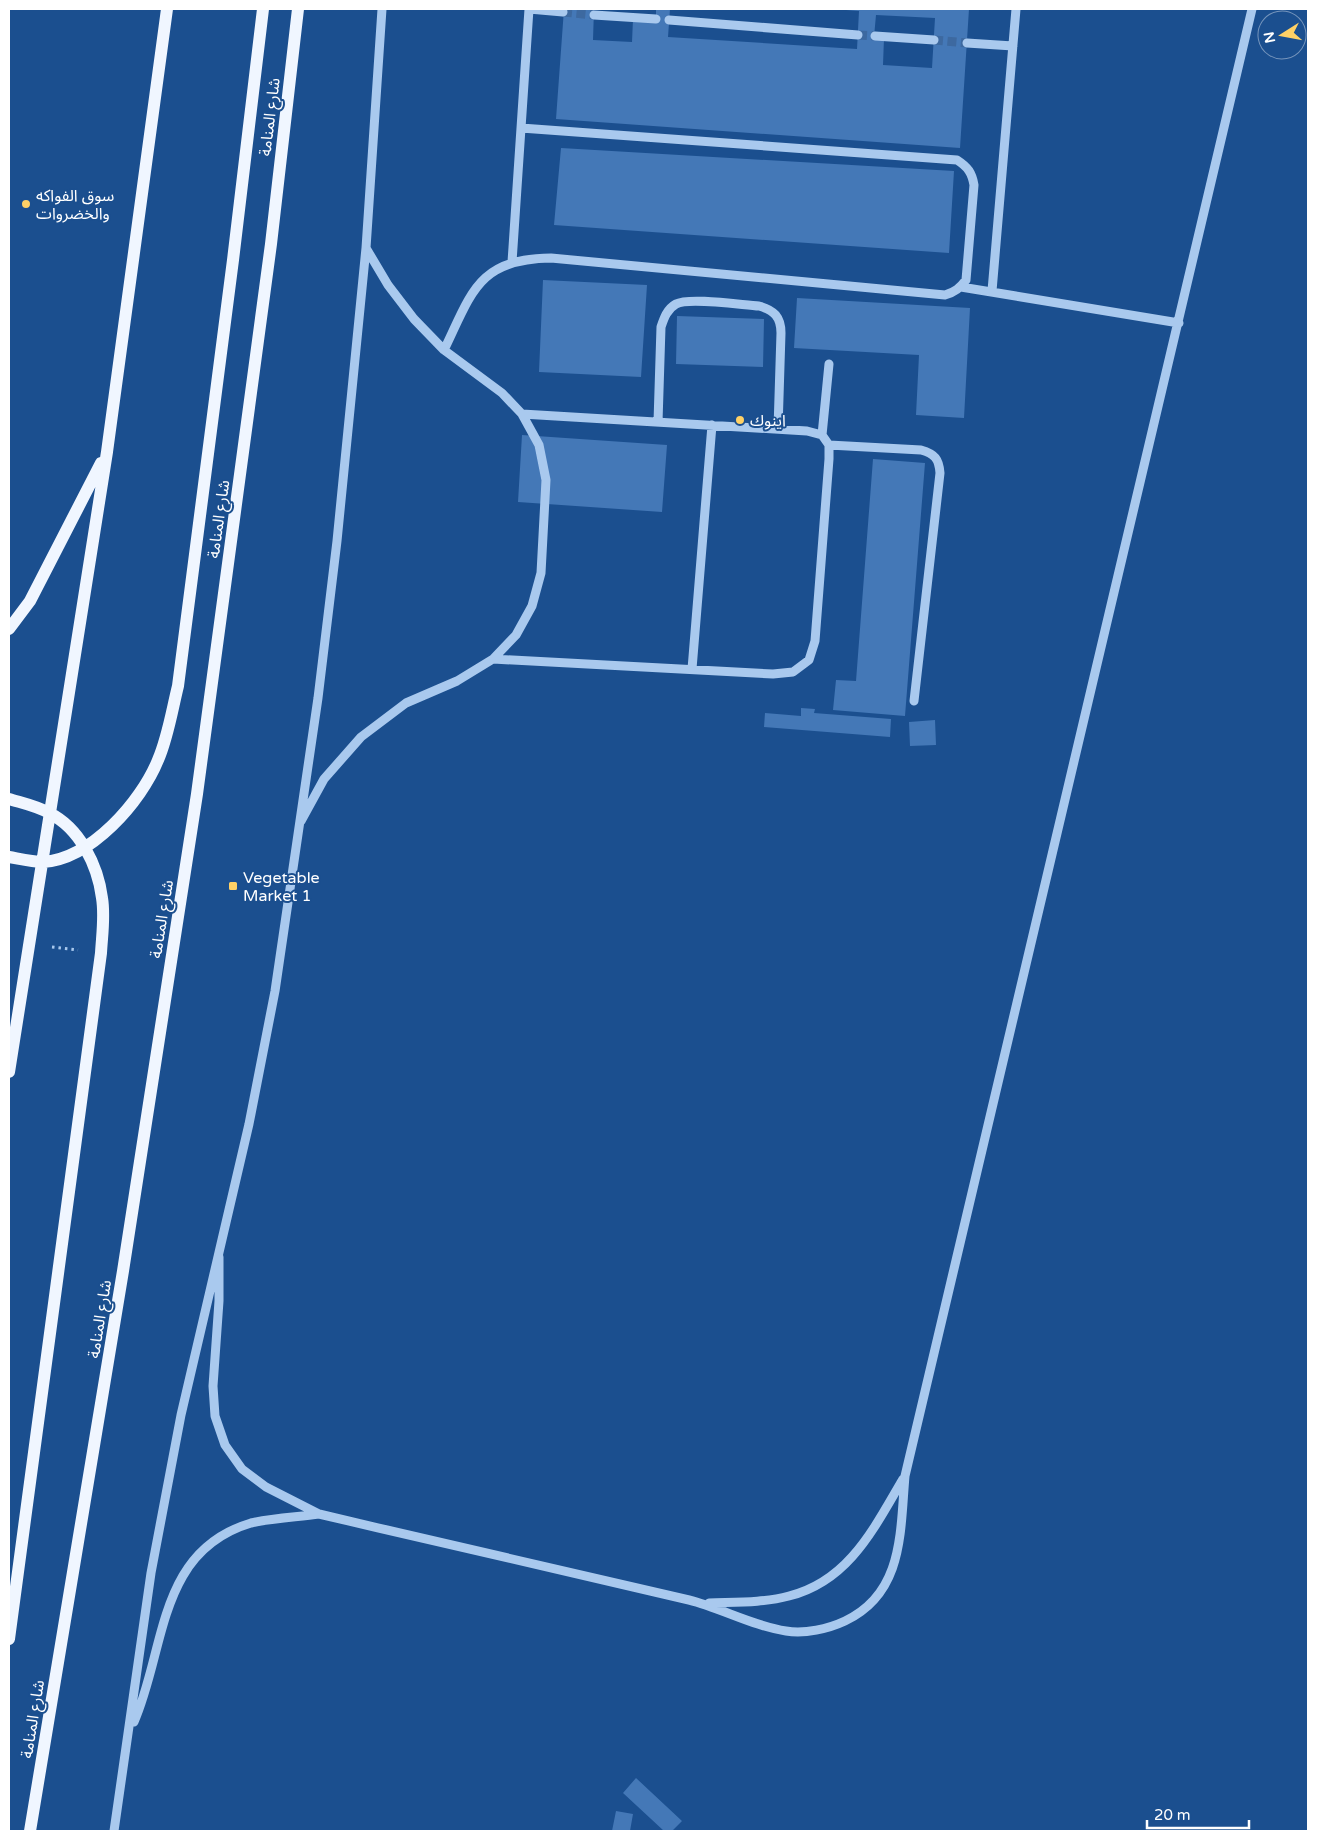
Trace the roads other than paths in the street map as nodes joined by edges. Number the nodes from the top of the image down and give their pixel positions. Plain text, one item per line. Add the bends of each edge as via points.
1 (167, 9) edge
2 (263, 9) edge
3 (298, 9) edge
4 (382, 9) edge
5 (529, 9) edge
6 (1016, 9) edge
7 (1252, 9) edge
8 (563, 12) dead end
9 (594, 15) tunnel mouth
10 (656, 19) dead end
11 (669, 20) dead end
12 (858, 34) tunnel mouth
13 (875, 36) tunnel mouth
14 (934, 40) tunnel mouth
15 (967, 43) tunnel mouth
16 (1013, 46) junction
17 (521, 128) junction
18 (366, 248) junction
19 (512, 262) junction
20 (961, 287) junction
21 (992, 291) junction
22 (1179, 323) junction
23 (444, 350) junction
24 (829, 364) dead end
25 (522, 414) junction
26 (658, 422) junction
27 (712, 425) junction
28 (778, 429) junction
29 (822, 435) junction
30 (829, 445) junction
31 (107, 452) junction
32 (9, 629) edge
33 (493, 659) junction
34 (692, 669) junction
35 (914, 701) dead end
36 (9, 799) edge
37 (50, 813) junction
38 (298, 828) junction
39 (85, 847) junction
40 (9, 857) edge
41 (42, 862) junction
42 (9, 1072) edge
43 (219, 1258) junction
44 (905, 1476) junction
45 (320, 1514) junction
46 (703, 1603) junction
47 (9, 1639) edge
48 (128, 1734) junction
49 (30, 1831) edge
50 (114, 1831) edge

1 - 31 main road
2 - 39 main road via 178,686 158,760 140,792 116,821
3 - 49 main road, شارع المنامة via 271,244 197,794 123,1271
4 - 18 lane
5 - 8 lane
5 - 17 lane
6 - 16 lane
7 - 22 lane
9 - 10 lane
11 - 12 lane
13 - 14 lane
15 - 16 lane
16 - 21 lane
17 - 19 lane
17 - 20 lane via 957,160 967,166 974,185 968,271
18 - 23 lane via 414,319
18 - 38 lane via 337,540
19 - 20 lane via 551,258 945,295
19 - 23 lane via 497,268 481,282
20 - 21 lane
21 - 22 lane
22 - 44 lane
23 - 25 lane via 502,393
24 - 29 lane
25 - 26 lane
25 - 33 lane via 539,445 546,480 541,573 532,606 516,635
26 - 27 lane
26 - 28 lane via 661,327 665,313 676,304 689,301 759,306 776,314 781,323
27 - 28 lane
27 - 34 lane
28 - 29 lane
29 - 30 lane
30 - 34 lane via 815,641 809,660 793,672 773,674
30 - 35 lane via 922,450 932,453 939,462
31 - 32 main road via 47,571
31 - 37 main road
33 - 34 lane
33 - 38 lane via 457,681 406,703 361,737 324,779
36 - 37 main road
37 - 39 main road via 72,830
37 - 41 main road
38 - 43 lane via 275,991
39 - 41 main road via 64,858
39 - 47 main road via 96,872 102,899 101,953
40 - 41 main road
41 - 42 main road
43 - 45 lane via 214,1386 215,1416 225,1445 242,1469 266,1487
43 - 48 lane via 181,1415 151,1574
44 - 46 lane via 866,1542 845,1565 819,1584 790,1596
44 - 46 lane via 898,1552 889,1580 870,1604 845,1621 816,1630 786,1631
45 - 46 lane
45 - 48 lane via 252,1523 223,1535 199,1554 180,1578 167,1607 141,1704
48 - 50 lane

